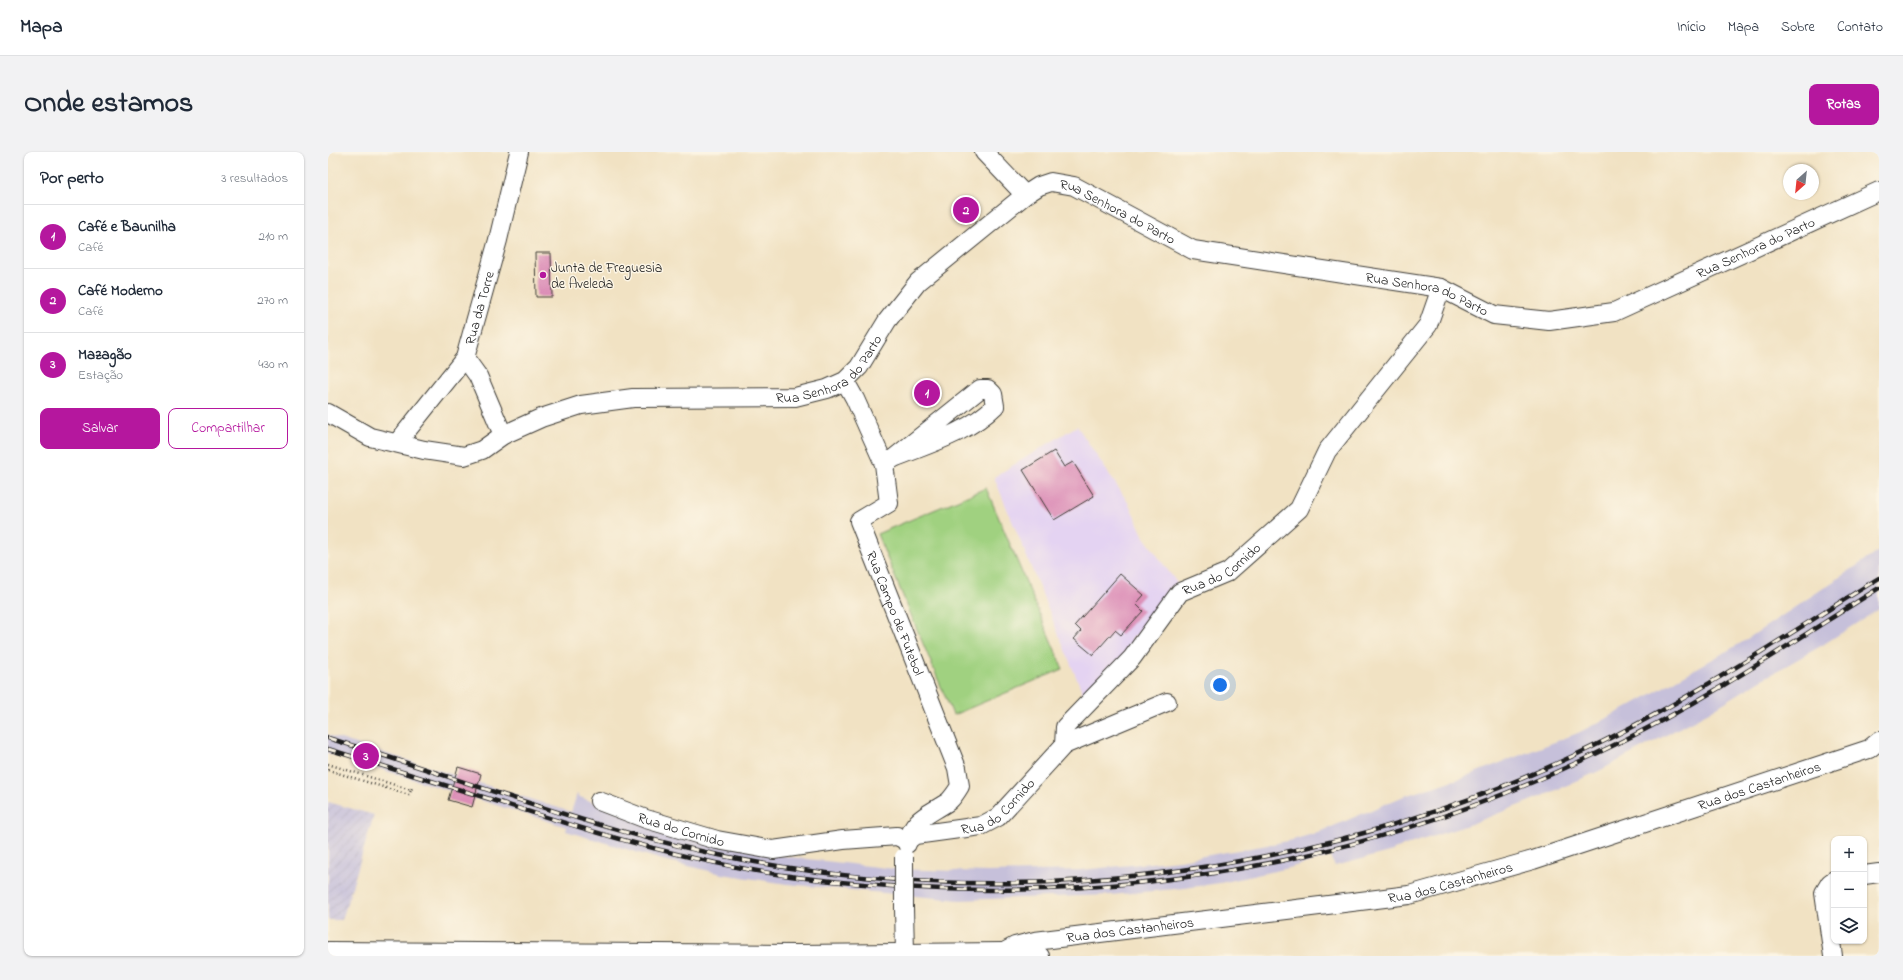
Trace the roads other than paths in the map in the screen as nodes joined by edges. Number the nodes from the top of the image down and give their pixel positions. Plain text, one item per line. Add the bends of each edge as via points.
1 (519, 152) edge
2 (984, 152) edge
3 (1879, 191) edge
4 (1025, 194) junction
5 (1441, 288) junction
6 (465, 358) junction
7 (845, 381) junction
8 (328, 413) edge
9 (503, 435) junction
10 (397, 443) junction
11 (889, 461) junction
12 (1166, 702) dead end
13 (1879, 741) edge
14 (1064, 745) junction
15 (599, 801) dead end
16 (906, 849) junction
17 (1879, 873) edge
18 (1867, 875) edge
19 (1831, 882) edge
20 (328, 951) edge
21 (1004, 952) junction
22 (905, 953) junction
23 (944, 954) edge
24 (1040, 956) edge
25 (1833, 956) edge

1 - 6 street, Rua da Torre via 498,240
2 - 4 street
3 - 5 street, Rua Senhora do Parto via 1614,312 1549,321 1494,315
4 - 5 street, Rua Senhora do Parto via 1051,182 1074,186 1193,250
4 - 7 street, Rua Senhora do Parto via 918,282 887,321 859,366
5 - 14 street, Rua do Cornido via 1428,325 1327,451 1299,509 1228,572 1180,592 1132,658 1065,727
6 - 9 street via 478,376
6 - 10 street, Rua da Torre
7 - 9 street, Rua Senhora do Parto via 795,397 633,398 581,404
7 - 11 street, Rua Campo de Futebol
8 - 10 street, Rua Senhora do Parto via 370,437
9 - 10 street, Rua Senhora do Parto via 482,450 464,456
11 - 11 street via 969,426 996,406 993,394 988,389 980,389
11 - 16 street, Rua Campo de Futebol via 889,503 859,521 957,768 960,786 950,800 923,816 913,827
12 - 14 street
13 - 21 street, Rua dos Castanheiros via 1869,749 1548,855 1409,895 1035,941
14 - 16 street, Rua do Cornido via 998,817 981,826 914,835
15 - 16 street, Rua do Cornido via 646,819 717,840 773,850 843,840 898,836
16 - 22 street, bridge
17 - 18 street
19 - 25 street via 1824,893
20 - 22 street
21 - 23 street
21 - 24 street
22 - 23 street

